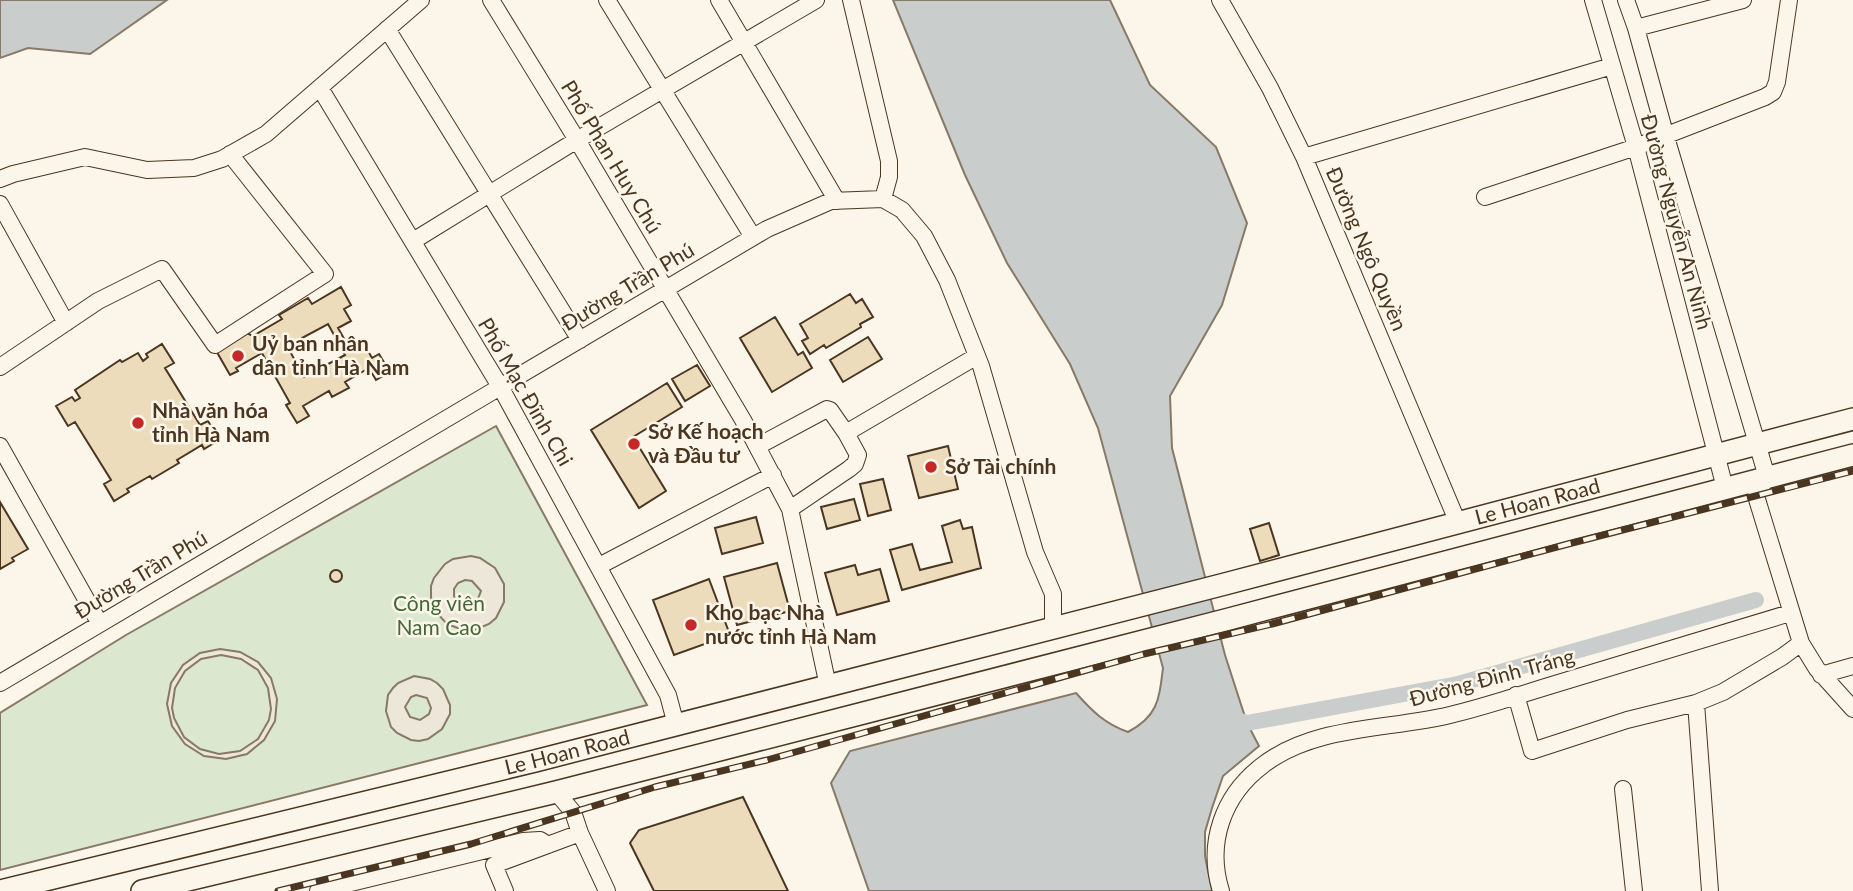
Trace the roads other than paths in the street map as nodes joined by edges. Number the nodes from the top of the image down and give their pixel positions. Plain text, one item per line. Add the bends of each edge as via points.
1 (421, 0) edge
2 (491, 0) edge
3 (607, 0) edge
4 (719, 0) edge
5 (816, 0) edge
6 (850, 0) edge
7 (1220, 0) edge
8 (1593, 0) edge
9 (1626, 0) edge
10 (1743, 0) edge
11 (1789, 0) edge
12 (1636, 28) junction
13 (387, 29) junction
14 (744, 43) junction
15 (1612, 66) junction
16 (320, 88) junction
17 (663, 91) junction
18 (1666, 137) junction
19 (577, 140) junction
20 (1636, 147) junction
21 (230, 155) junction
22 (1304, 157) junction
23 (0, 179) edge
24 (490, 195) junction
25 (1485, 197) dead end
26 (883, 199) junction
27 (837, 201) junction
28 (0, 204) edge
29 (753, 237) junction
30 (413, 241) junction
31 (666, 289) junction
32 (66, 323) junction
33 (580, 340) junction
34 (978, 356) junction
35 (0, 367) edge
36 (501, 388) junction
37 (1853, 419) edge
38 (846, 433) junction
39 (1758, 443) junction
40 (0, 446) edge
41 (758, 446) junction
42 (1716, 455) junction
43 (1853, 455) edge
44 (773, 475) junction
45 (1767, 477) junction
46 (1725, 488) junction
47 (790, 509) junction
48 (1458, 523) junction
49 (599, 566) junction
50 (1790, 613) junction
51 (100, 624) junction
52 (1053, 628) junction
53 (1801, 643) junction
54 (1061, 662) junction
55 (1853, 666) edge
56 (1821, 675) junction
57 (0, 683) edge
58 (828, 686) junction
59 (1516, 695) junction
60 (1696, 703) junction
61 (1853, 709) edge
62 (676, 725) junction
63 (546, 758) junction
64 (1623, 789) dead end
65 (556, 792) junction
66 (580, 833) junction
67 (548, 845) junction
68 (33, 887) edge
69 (0, 891) edge
70 (142, 891) edge
71 (318, 891) edge
72 (505, 891) edge
73 (607, 891) edge
74 (1221, 891) edge
75 (1634, 891) edge
76 (1710, 891) edge

1 - 13 street
2 - 19 street, Phố Phan Huy Chú
3 - 17 street
4 - 14 street
5 - 14 street
6 - 26 street via 889,161
7 - 22 street, Đường Ngô Quyền
8 - 15 street, Đường Nguyễn An Ninh
9 - 12 street, Đường Nguyễn An Ninh
10 - 12 street
11 - 18 street via 1773,92
12 - 18 street, Đường Nguyễn An Ninh
13 - 16 street
13 - 24 street
14 - 17 street
14 - 27 street
15 - 20 street, Đường Nguyễn An Ninh
15 - 22 street
16 - 21 street via 266,134
16 - 30 street, Phố Mạc Đĩnh Chi
17 - 19 street
17 - 29 street
18 - 20 street
18 - 39 street, Đường Nguyễn An Ninh
19 - 24 street
19 - 31 street, Phố Phan Huy Chú
20 - 25 street
20 - 42 street, Đường Nguyễn An Ninh
21 - 23 street via 194,168 147,170 85,157
21 - 32 street via 325,274 215,345 162,269
22 - 48 street, Đường Ngô Quyền
24 - 30 street
24 - 33 street
26 - 27 street, Đường Trần Phú
26 - 34 street via 902,211 924,236
27 - 29 street, Đường Trần Phú via 797,214
28 - 32 street
29 - 31 street, Đường Trần Phú
30 - 36 street, Phố Mạc Đĩnh Chi
31 - 33 street, Đường Trần Phú
31 - 41 street, Phố Phan Huy Chú
32 - 35 street
33 - 36 street, Đường Trần Phú
34 - 38 street
34 - 52 street via 1035,552 1053,594
36 - 49 street, Phố Mạc Đĩnh Chi
36 - 51 street, Đường Trần Phú
37 - 39 main road, Le Hoan Road
38 - 41 street via 830,410 822,409
38 - 47 street via 858,455 855,464
39 - 42 main road, Le Hoan Road
39 - 45 street, Đường Nguyễn An Ninh
40 - 51 street
41 - 44 street, Phố Phan Huy Chú
42 - 46 street, Đường Nguyễn An Ninh
42 - 48 main road, Le Hoan Road
43 - 45 main road, Le Hoan Road
44 - 47 street, Phố Phan Huy Chú
44 - 49 street
45 - 46 main road, Le Hoan Road
45 - 50 street via 1756,496
46 - 54 main road, Le Hoan Road
47 - 58 street, Phố Phan Huy Chú
48 - 52 main road, Le Hoan Road
49 - 62 street, Phố Mạc Đĩnh Chi via 668,695
50 - 53 street
50 - 59 street, Đường Đinh Tráng
51 - 57 street, Đường Trần Phú
52 - 54 main road
52 - 58 main road, Le Hoan Road
53 - 56 street
53 - 60 street via 1723,692
54 - 65 main road, Le Hoan Road
55 - 56 street
56 - 61 street
58 - 62 main road, Le Hoan Road
59 - 60 street via 1532,751
59 - 74 street, Đường Đinh Tráng via 1450,716 1293,745 1262,765 1233,794 1215,837
60 - 76 street
62 - 63 main road, Le Hoan Road
63 - 65 main road
63 - 68 main road, Le Hoan Road
64 - 75 street
65 - 66 street via 573,812
65 - 70 main road, Le Hoan Road
66 - 67 street
66 - 73 street
67 - 71 street via 540,840 523,841
67 - 72 street via 494,865
68 - 69 main road, Le Hoan Road

